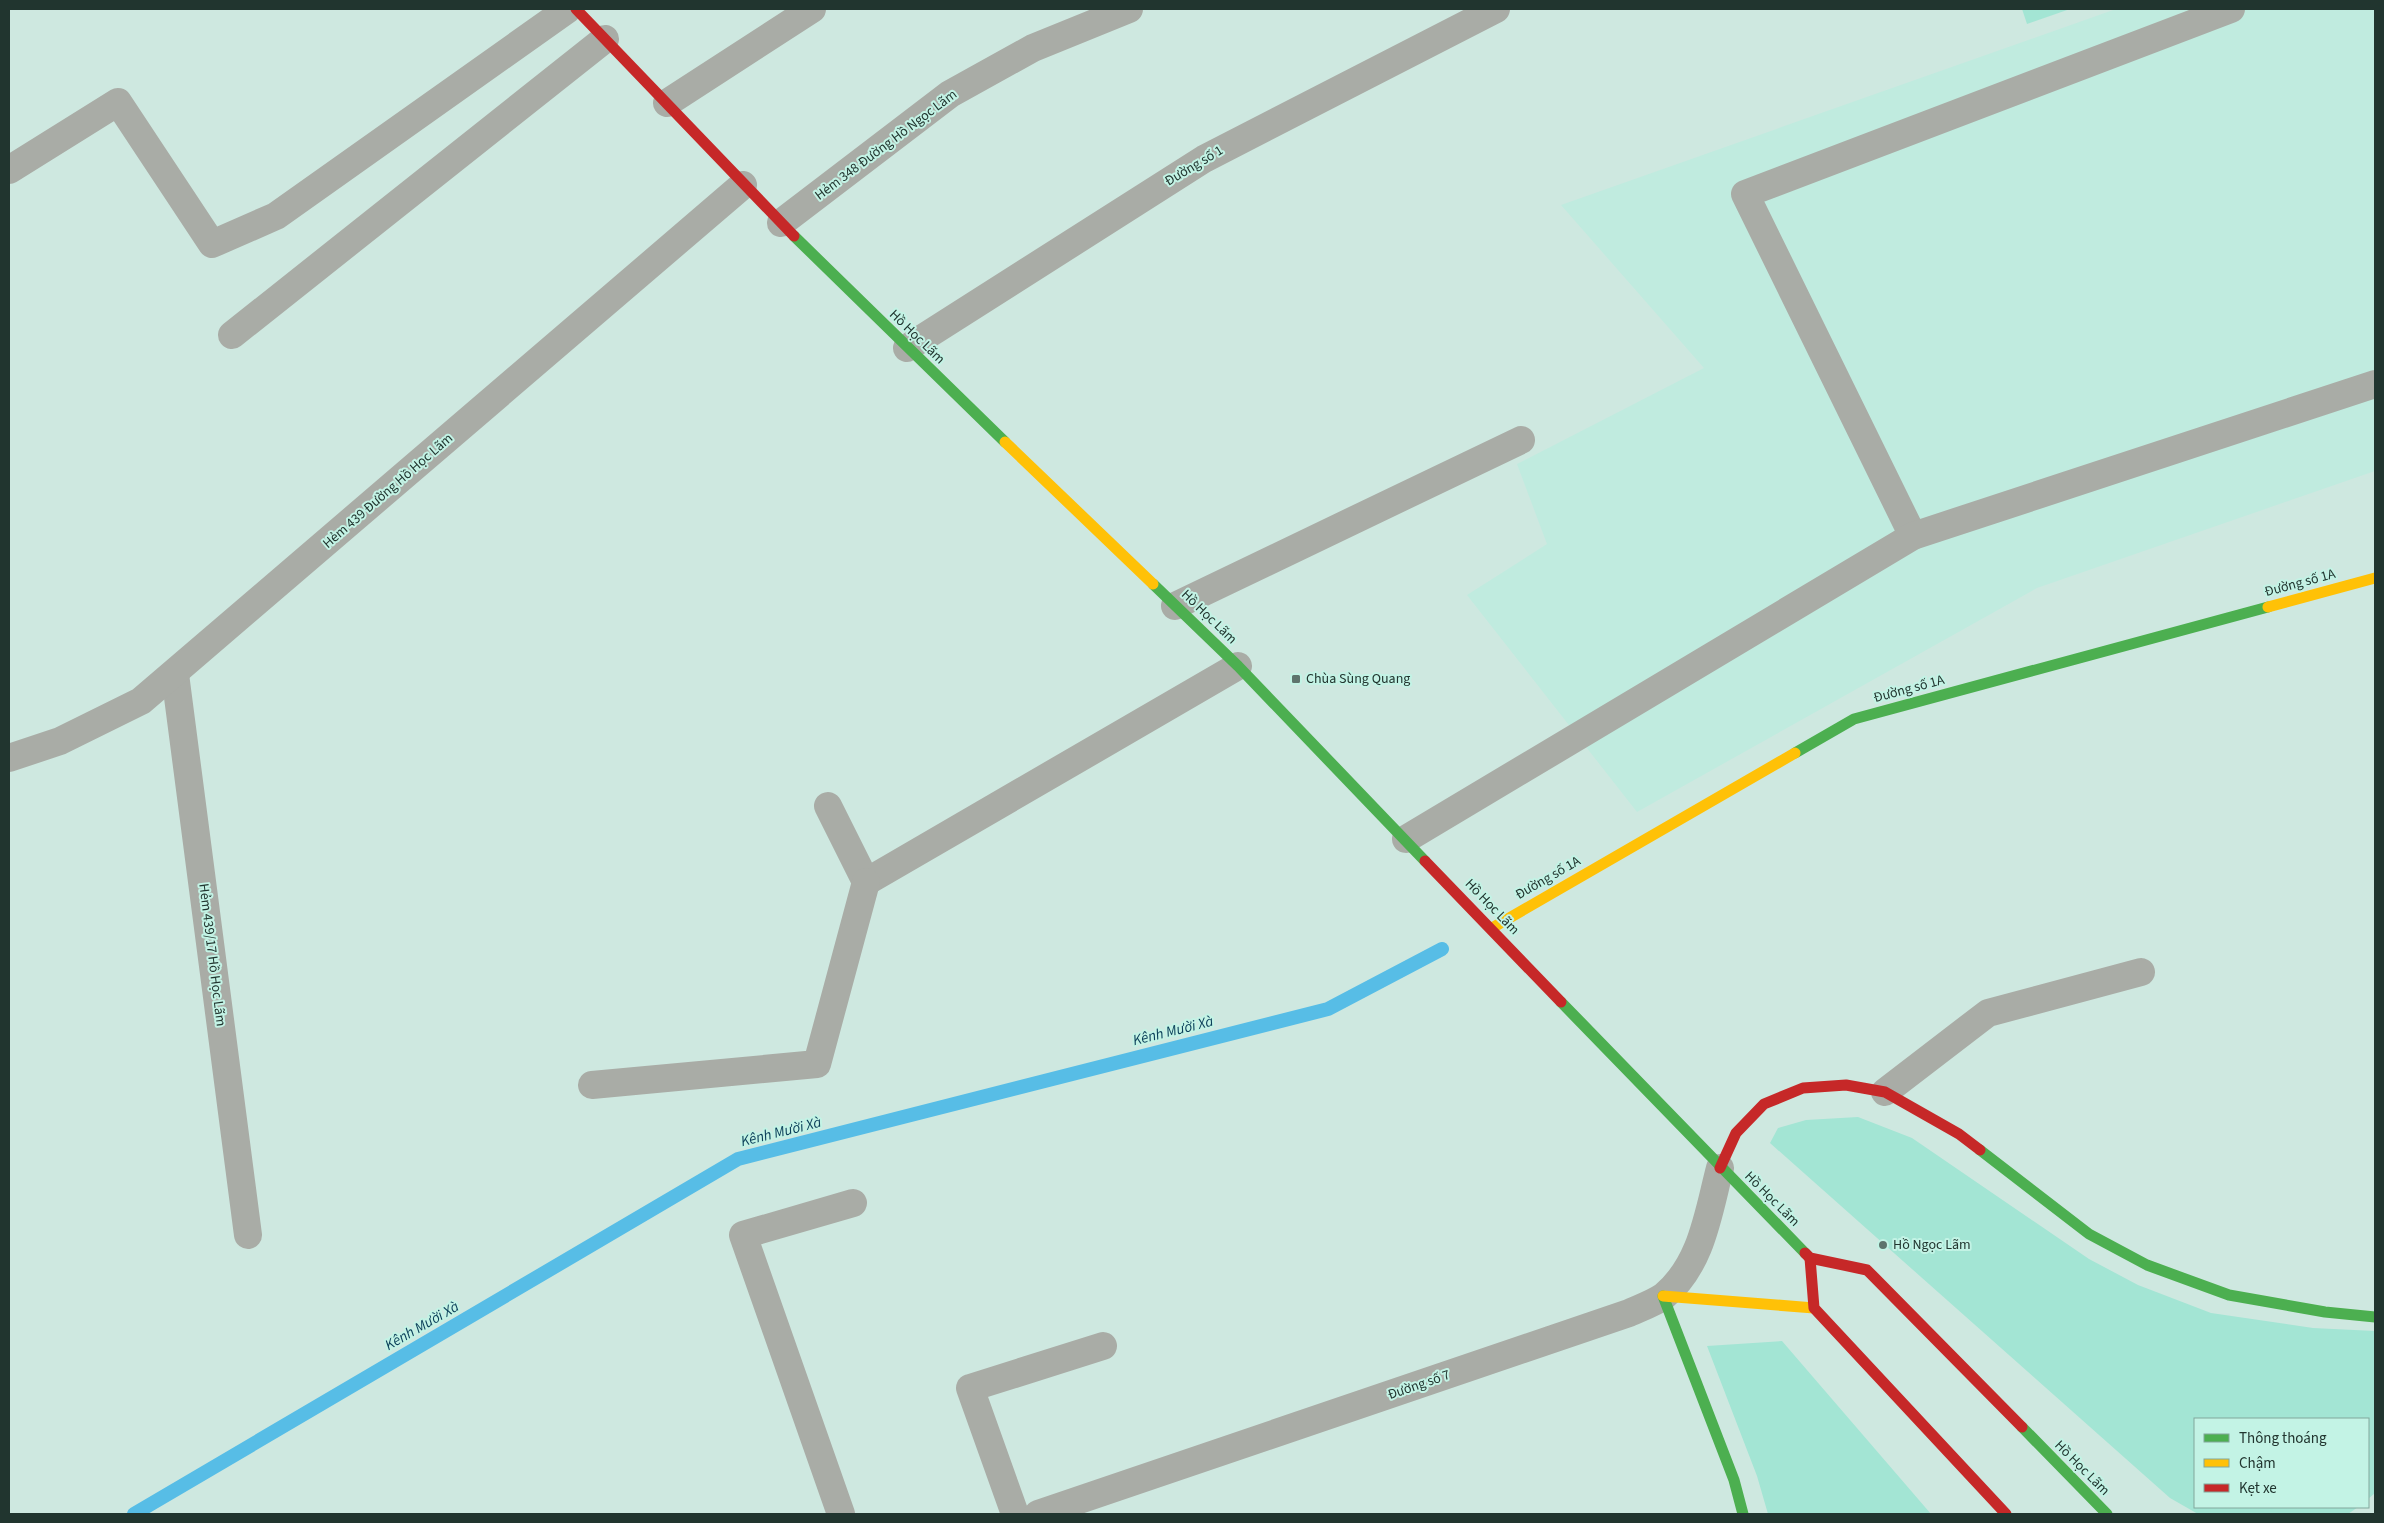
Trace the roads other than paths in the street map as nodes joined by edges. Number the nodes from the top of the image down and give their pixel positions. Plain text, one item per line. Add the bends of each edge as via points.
1 (568, 9) edge
2 (576, 9) edge
3 (812, 9) edge
4 (1129, 9) edge
5 (1496, 9) edge
6 (2231, 9) edge
7 (605, 39) junction
8 (667, 103) junction
9 (9, 170) edge
10 (743, 185) junction
11 (781, 223) junction
12 (232, 335) dead end
13 (907, 348) junction
14 (2375, 384) edge
15 (1521, 440) dead end
16 (1913, 536) junction
17 (2375, 578) edge
18 (1175, 606) junction
19 (1238, 666) junction
20 (175, 674) junction
21 (9, 758) edge
22 (828, 806) dead end
23 (1406, 839) junction
24 (866, 882) junction
25 (1492, 928) junction
26 (2140, 972) dead end
27 (592, 1085) dead end
28 (1885, 1092) junction
29 (1720, 1168) junction
30 (853, 1203) dead end
31 (248, 1235) dead end
32 (1810, 1258) junction
33 (1663, 1296) junction
34 (1814, 1308) junction
35 (2375, 1316) edge
36 (1103, 1346) dead end
37 (840, 1514) edge
38 (1015, 1514) edge
39 (1038, 1514) edge
40 (1743, 1514) edge
41 (2006, 1514) edge
42 (2107, 1514) edge

1 - 9 street via 276,216 212,244 118,102
2 - 7 main road, Hồ Học Lãm
3 - 8 street
4 - 11 street, Hẻm 348 Đường Hồ Ngọc Lãm via 1033,48 950,94
5 - 13 street, Đường số 1 via 1204,159
6 - 16 street via 1745,194
7 - 8 main road, Hồ Học Lãm
7 - 12 street
8 - 10 main road, Hồ Học Lãm
10 - 11 main road, Hồ Học Lãm
10 - 20 street, Hẻm 439 Đường Hồ Học Lãm
11 - 13 main road, Hồ Học Lãm
13 - 18 main road, Hồ Học Lãm
14 - 16 street
15 - 18 street
16 - 23 street
17 - 25 main road, Đường số 1A via 1854,719
18 - 19 main road, Hồ Học Lãm
19 - 23 main road, Hồ Học Lãm
19 - 24 street
20 - 21 street, Hẻm 439 Đường Hồ Học Lãm via 133,705 60,742
20 - 31 street, Hẻm 439/17 Hồ Học Lãm
22 - 24 street
23 - 25 main road, Hồ Học Lãm
24 - 27 street via 817,1064
25 - 29 main road, Hồ Học Lãm
26 - 28 street via 1988,1013
28 - 29 main road via 1846,1085 1803,1088 1764,1104 1736,1133
28 - 35 main road via 1959,1134 2089,1234 2146,1265 2229,1295 2325,1312
29 - 32 main road, Hồ Học Lãm
29 - 33 street, Đường số 7 via 1704,1233 1689,1267
30 - 37 street via 743,1235
32 - 34 main road
32 - 42 main road, Hồ Học Lãm via 1867,1270
33 - 34 main road
33 - 39 street, Đường số 7 via 1629,1313
33 - 40 main road via 1734,1480
34 - 41 main road
36 - 38 street via 970,1388

